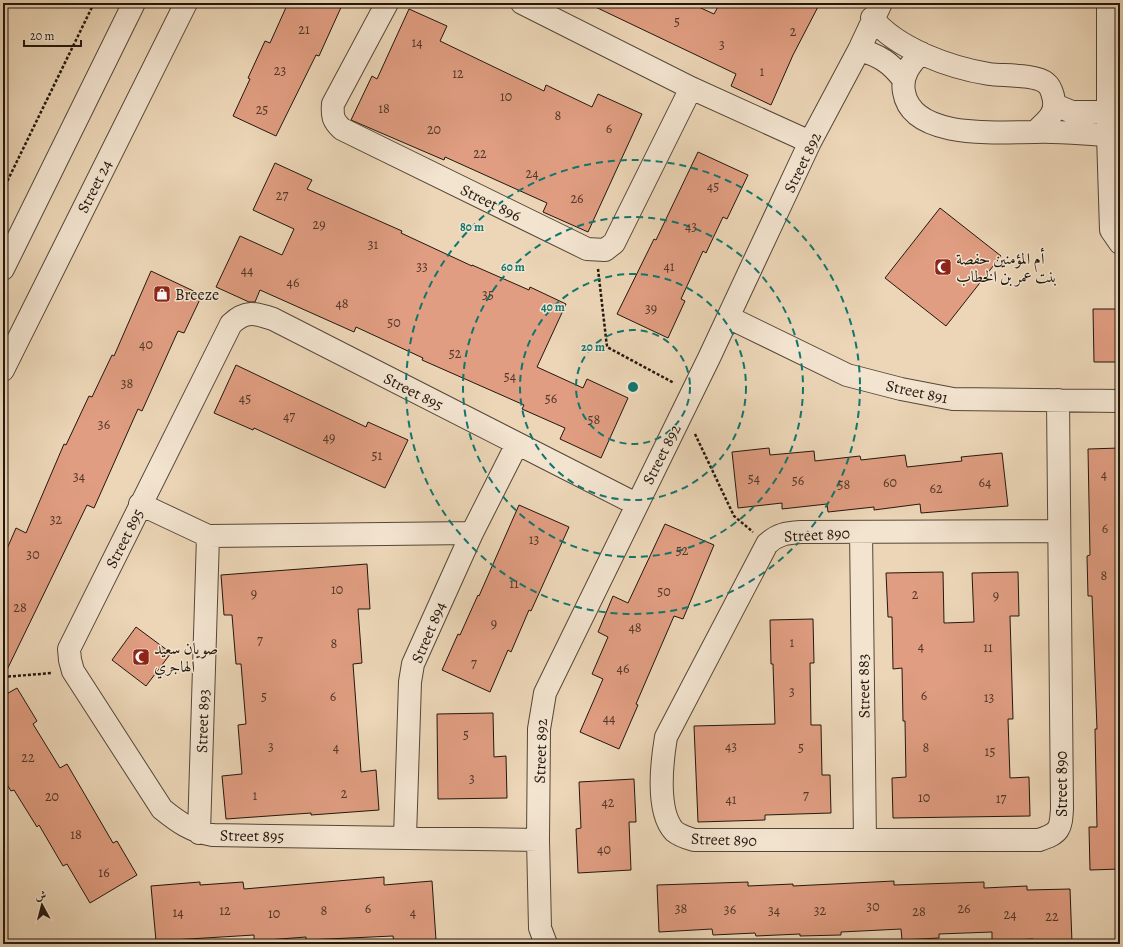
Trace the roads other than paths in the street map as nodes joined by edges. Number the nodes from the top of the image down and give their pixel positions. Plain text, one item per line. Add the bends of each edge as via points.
1 (134, 3) edge
2 (186, 3) edge
3 (387, 3) edge
4 (522, 3) edge
5 (1108, 3) edge
6 (876, 11) edge
7 (859, 50) junction
8 (921, 53) junction
9 (1114, 64) edge
10 (903, 79) junction
11 (691, 88) junction
12 (1055, 105) junction
13 (1109, 112) junction
14 (1036, 132) junction
15 (1108, 135) junction
16 (810, 142) junction
17 (1120, 243) edge
18 (3, 269) edge
19 (728, 317) junction
20 (3, 370) edge
21 (1058, 400) junction
22 (1120, 401) edge
23 (517, 444) junction
24 (140, 504) junction
25 (636, 504) junction
26 (1058, 531) junction
27 (861, 532) junction
28 (472, 533) junction
29 (208, 536) junction
30 (199, 833) junction
31 (405, 837) junction
32 (538, 840) junction
33 (865, 840) junction
34 (538, 939) edge

1 - 18 street
2 - 20 street, Street 24
3 - 11 street, Street 896 via 333,104 332,118 335,123 348,132 587,249 605,250 614,243
4 - 11 street
5 - 9 street
6 - 7 street, Street 892
6 - 8 street via 886,32
7 - 10 street via 884,59
7 - 16 street, Street 892
8 - 10 street via 907,69
8 - 12 street via 962,69 1035,78 1045,83 1051,91
9 - 13 street
10 - 14 street via 906,102 910,110 925,120 944,127 979,132
11 - 16 street
12 - 13 street via 1072,112
12 - 14 street via 1052,115
13 - 15 street
14 - 15 street
15 - 17 street via 1111,230
16 - 19 street, Street 892
19 - 21 street, Street 891 via 847,375 901,389 953,399
19 - 25 street, Street 892
21 - 22 street, Street 891
21 - 26 street, Street 890
23 - 24 street, Street 895 via 273,319 258,313 246,314 231,324
23 - 25 street, Street 895
23 - 28 street, Street 894
24 - 29 street
24 - 30 street, Street 895 via 73,638 69,649 70,660 73,671 162,809
25 - 32 street, Street 892 via 545,693 539,729
26 - 27 street, Street 890
26 - 33 street, Street 890 via 1061,826 1051,836 1039,840
27 - 33 street, Street 883
27 - 33 street, Street 890 via 784,533 767,544 666,737 662,798 666,815 675,831 694,840
28 - 29 street
28 - 31 street, Street 894 via 413,664 410,682
29 - 30 street, Street 893
30 - 31 street, Street 895
31 - 32 street, Street 895
32 - 34 street, Street 892

